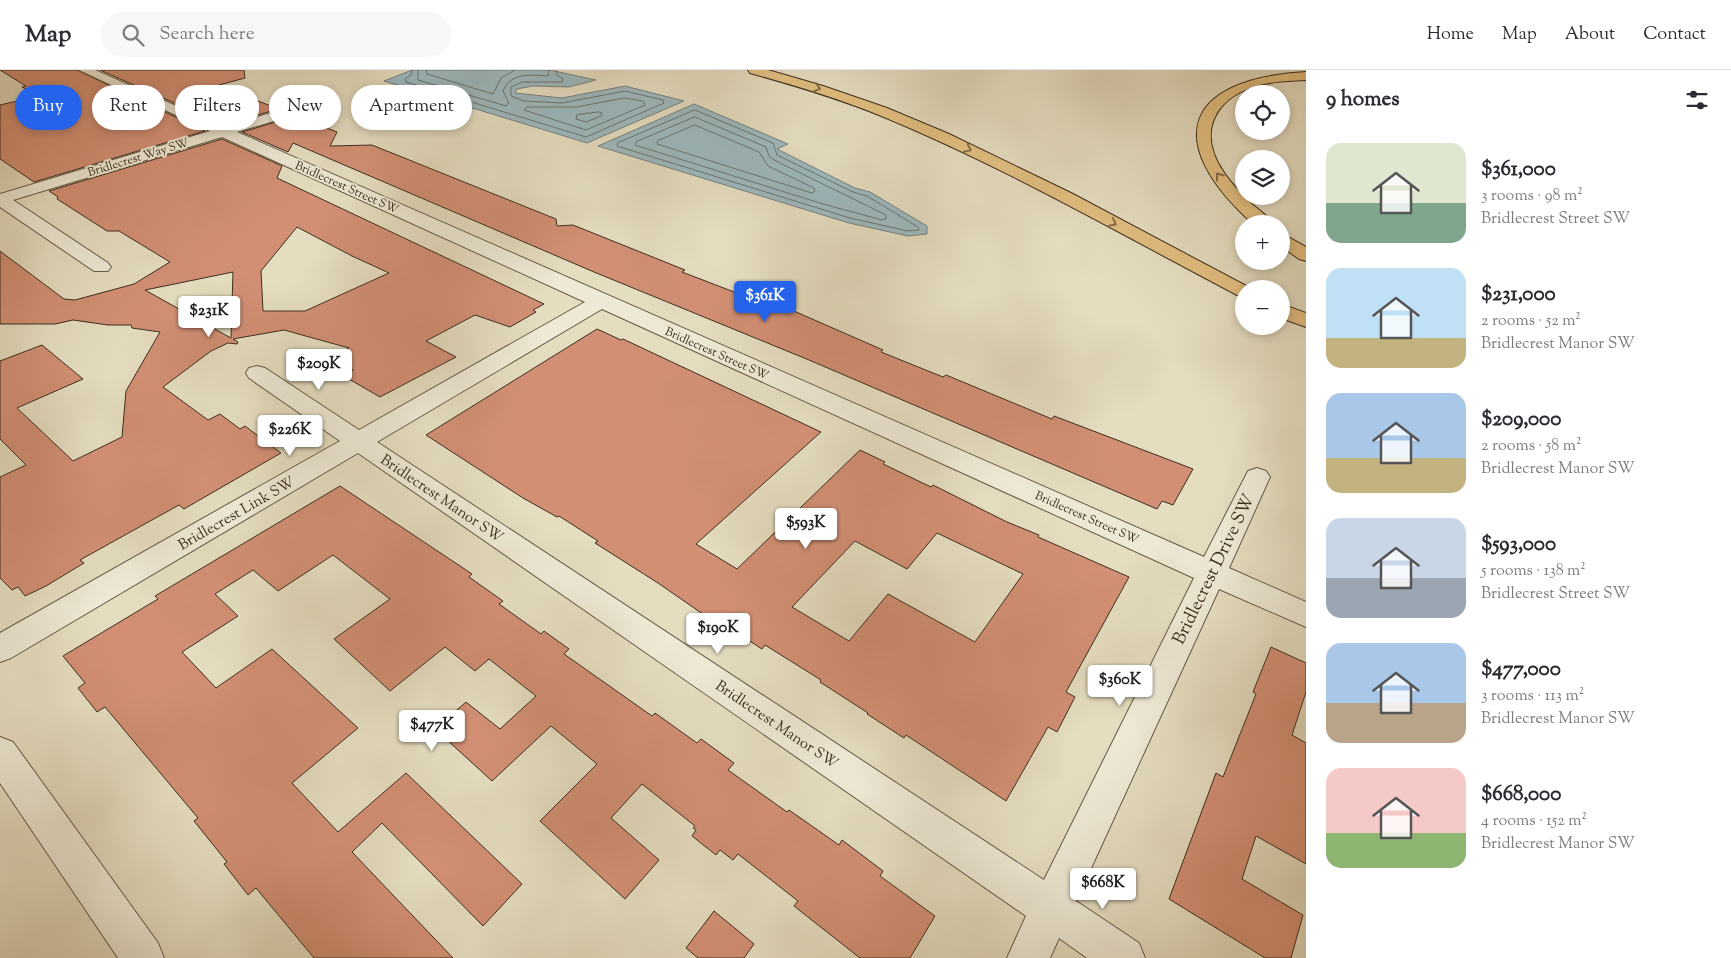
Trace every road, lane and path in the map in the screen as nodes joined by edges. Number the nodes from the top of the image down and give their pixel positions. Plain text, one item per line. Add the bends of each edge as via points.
1 (85, 70) edge
2 (754, 70) edge
3 (1306, 76) edge
4 (269, 118) edge
5 (223, 132) junction
6 (0, 199) edge
7 (1255, 215) edge
8 (1290, 244) edge
9 (1306, 255) edge
10 (101, 267) dead end
11 (1235, 286) edge
12 (601, 301) junction
13 (1290, 314) edge
14 (1306, 321) edge
15 (257, 373) dead end
16 (358, 441) junction
17 (1257, 477) dead end
18 (1212, 573) junction
19 (1306, 615) edge
20 (0, 650) edge
21 (0, 753) edge
22 (1050, 909) junction
23 (143, 958) edge
24 (1028, 958) edge
25 (1124, 958) edge

1 - 5 street, Bridlecrest Street SW
2 -> 11 highway via 841,96 945,138
7 -> 3 highway via 1210,164 1201,136 1206,116 1227,94 1254,82
4 - 5 street, Bridlecrest Way SW
5 - 6 street, Bridlecrest Way SW
5 - 12 street, Bridlecrest Street SW
6 - 10 street
8 - 9 highway
12 - 16 street, Bridlecrest Link SW
12 - 18 street, Bridlecrest Street SW
13 - 14 highway
15 - 16 street, Bridlecrest Manor SW
16 - 20 street, Bridlecrest Link SW
16 - 22 street, Bridlecrest Manor SW
17 - 18 street, Bridlecrest Drive SW
18 - 19 street, Bridlecrest Street SW
18 - 22 street, Bridlecrest Drive SW
21 - 23 street
22 - 24 street, Bridlecrest Drive SW
22 - 25 street, Bridlecrest Manor SW

